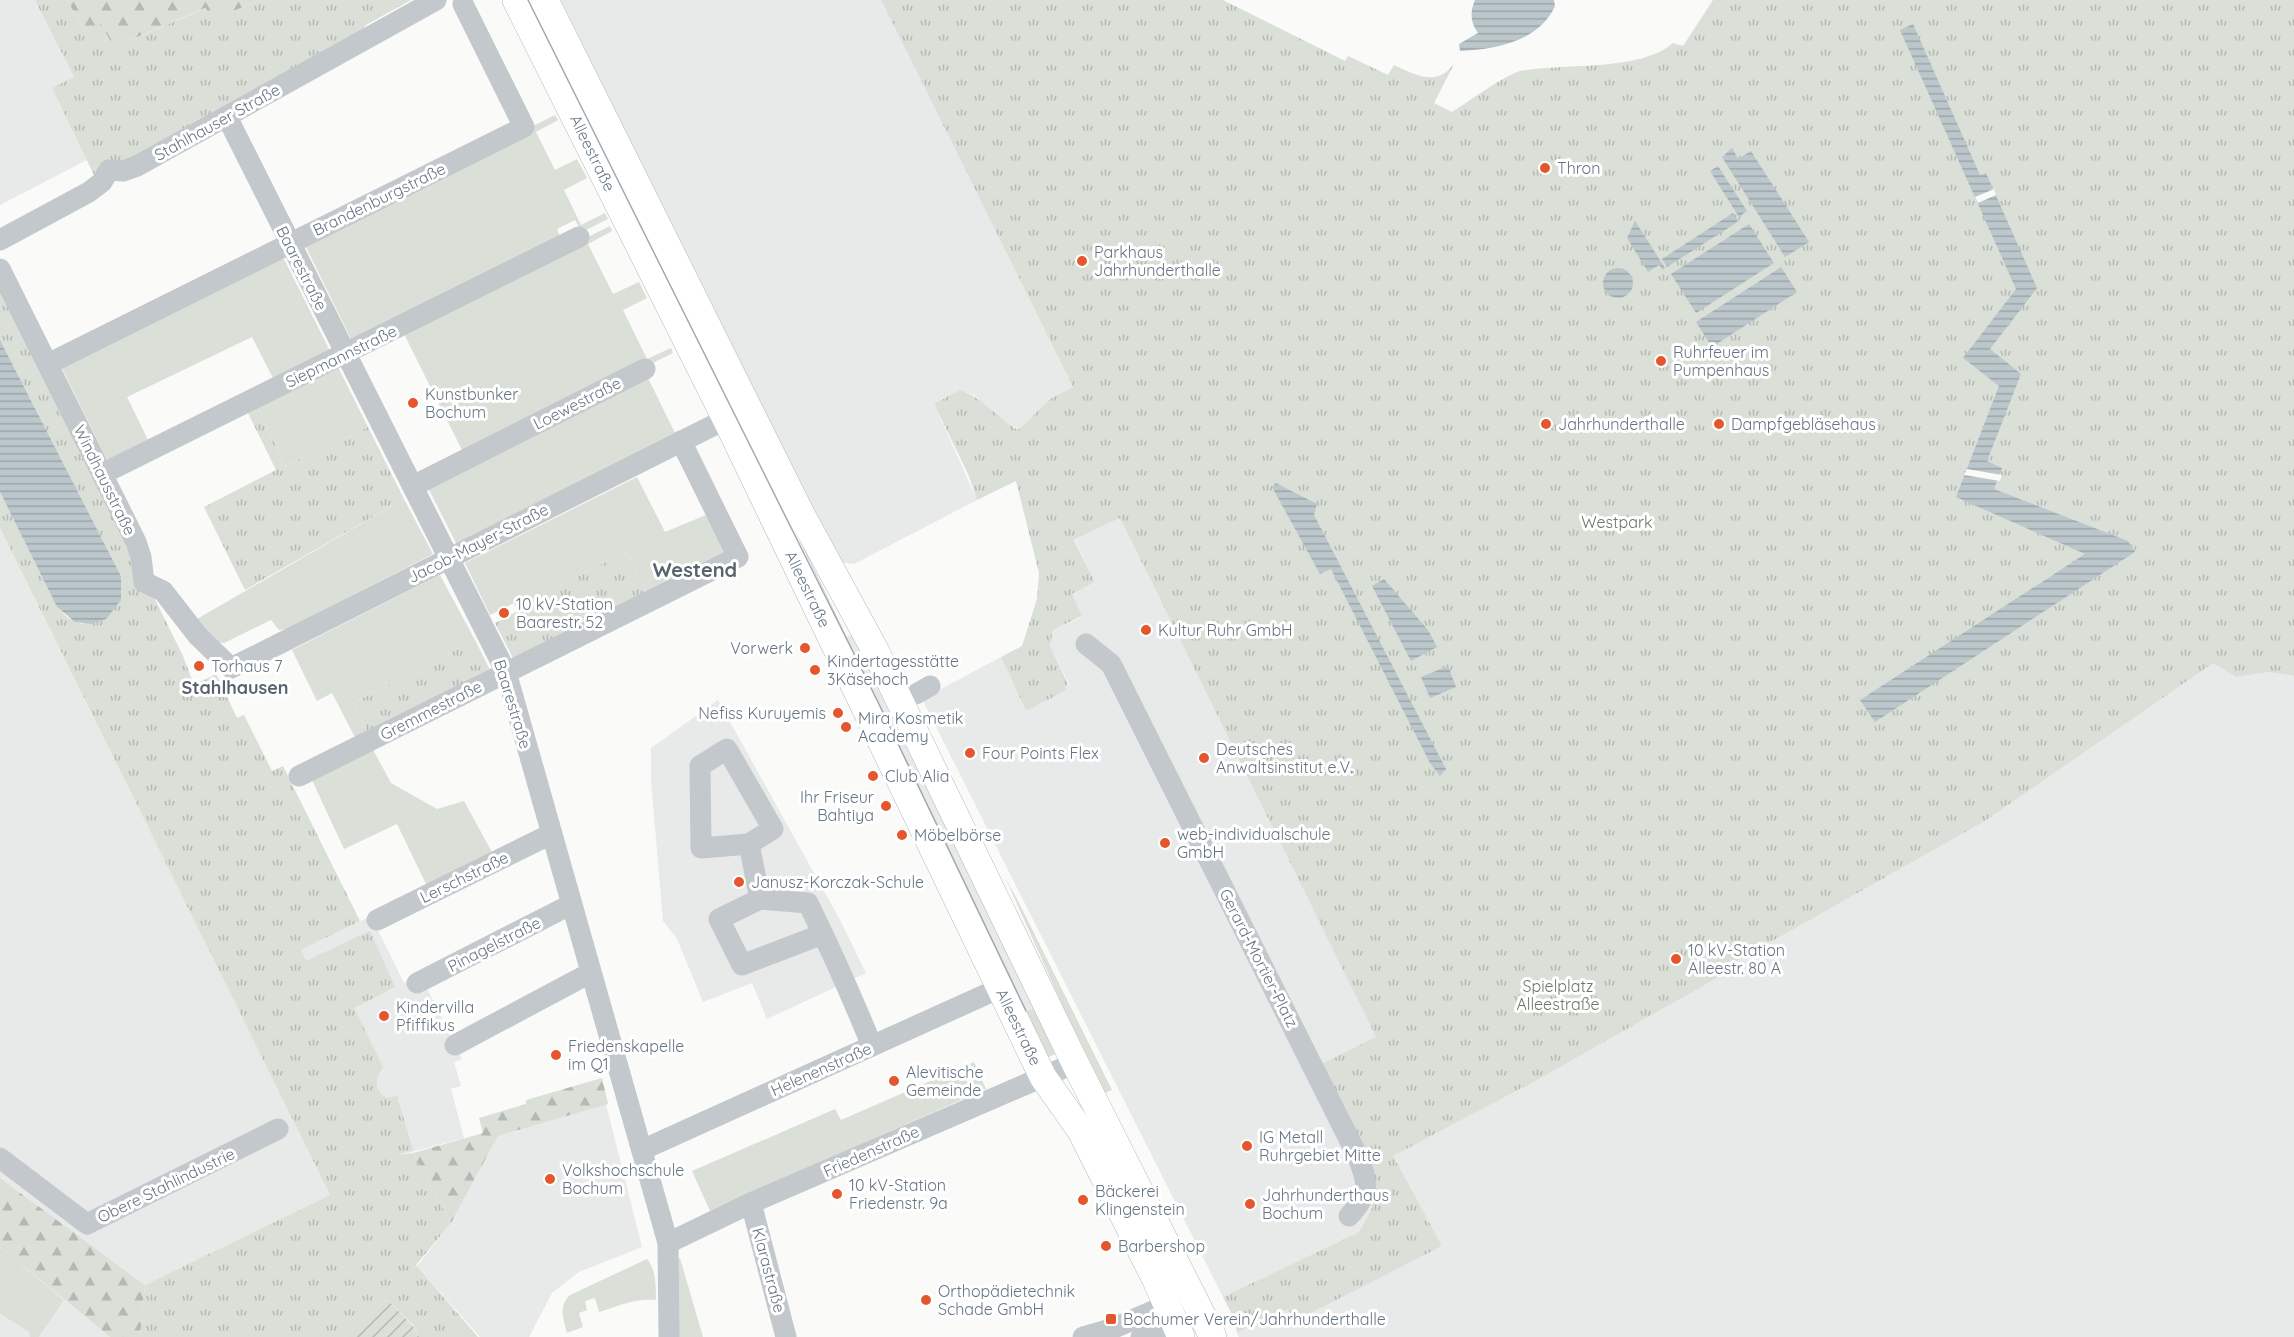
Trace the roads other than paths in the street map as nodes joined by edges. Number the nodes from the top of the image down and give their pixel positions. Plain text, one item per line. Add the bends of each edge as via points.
1 (436, 0) edge
2 (516, 0) edge
3 (545, 0) edge
4 (463, 4) dead end
5 (227, 117) junction
6 (579, 237) dead end
7 (0, 240) edge
8 (290, 244) junction
9 (0, 269) edge
10 (346, 354) junction
11 (48, 364) junction
12 (645, 369) dead end
13 (726, 419) junction
14 (681, 441) junction
15 (102, 474) junction
16 (413, 486) junction
17 (450, 558) junction
18 (1086, 645) dead end
19 (231, 668) joint
20 (506, 672) junction
21 (299, 776) dead end
22 (551, 834) junction
23 (749, 844) junction
24 (760, 898) junction
25 (570, 905) junction
26 (377, 920) dead end
27 (823, 934) junction
28 (590, 973) junction
29 (417, 983) dead end
30 (1000, 988) junction
31 (455, 1045) dead end
32 (872, 1046) junction
33 (1075, 1063) junction
34 (1043, 1077) junction
35 (278, 1129) dead end
36 (642, 1150) junction
37 (0, 1158) edge
38 (751, 1203) junction
39 (1348, 1216) dead end
40 (668, 1243) junction
41 (1196, 1303) junction
42 (1174, 1322) edge
43 (669, 1337) edge
44 (786, 1337) edge
45 (1083, 1337) edge
46 (1141, 1337) edge
47 (1213, 1337) edge

1 - 5 street, Stahlhauser Straße
2 - 13 main road, Alleestraße
3 - 33 main road, Alleestraße via 806,523 920,740
4 - 8 street, Brandenburgstraße via 524,127
5 - 7 street, Stahlhauser Straße via 129,170 109,170 89,192
5 - 8 street, Baarestraße
6 - 10 street, Siepmannstraße
8 - 10 street, Baarestraße
8 - 11 street, Brandenburgstraße
9 - 11 street, Windhausstraße
10 - 15 street, Siepmannstraße
10 - 16 street, Baarestraße
11 - 15 street, Windhausstraße
12 - 16 street, Loewestraße
13 - 14 street, Jacob-Mayer-Straße
13 - 30 main road, Alleestraße
14 - 17 street, Jacob-Mayer-Straße
14 - 20 street, Gremmestraße via 738,557
15 - 19 street, Windhausstraße via 141,557 144,582 163,591 198,636
16 - 17 street, Baarestraße
17 - 19 street, Jacob-Mayer-Straße
17 - 20 street, Baarestraße
18 - 39 street, Gerard-Mortier-Platz via 1111,664 1358,1155 1365,1191 1363,1202
20 - 21 street, Gremmestraße
20 - 22 street, Baarestraße
22 - 25 street, Baarestraße
22 - 26 street, Lerschstraße
23 - 23 street via 773,829 727,749 700,766 701,848
23 - 24 street
24 - 27 street via 808,903
24 - 27 street via 719,919 742,965
25 - 28 street, Baarestraße
25 - 29 street, Pinagelstraße
27 - 32 street
28 - 31 street
28 - 36 street, Baarestraße
30 - 32 street, Helenenstraße
30 - 34 main road, Alleestraße
32 - 36 street, Helenenstraße
33 - 34 street, Friedenstraße
33 - 41 main road, Alleestraße
34 - 38 street, Friedenstraße
34 - 42 main road, Alleestraße via 1081,1131
35 - 37 street, Obere Stahlindustrie via 87,1224
36 - 40 street, Baarestraße
38 - 40 street, Friedenstraße
38 - 44 street, Klarastraße
40 - 43 street, Baarestraße
41 - 42 street
41 - 47 main road, Alleestraße
42 - 45 street via 1114,1328
42 - 46 street

